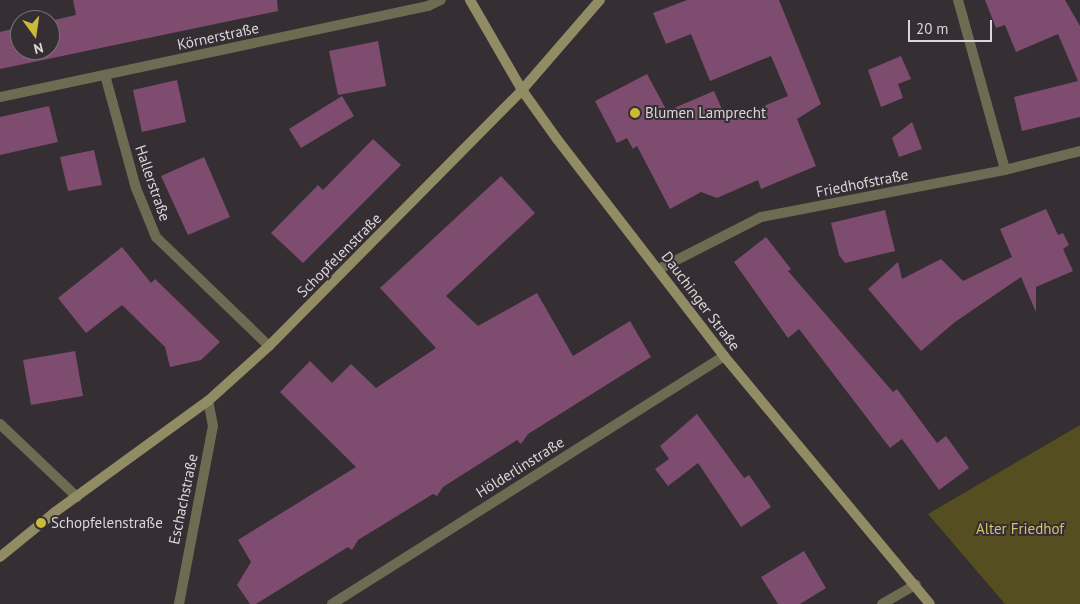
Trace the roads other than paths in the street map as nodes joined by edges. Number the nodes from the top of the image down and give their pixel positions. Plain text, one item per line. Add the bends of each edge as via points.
1 (441, 0) edge
2 (470, 0) edge
3 (600, 0) edge
4 (958, 0) edge
5 (105, 75) junction
6 (522, 90) junction
7 (0, 97) edge
8 (1080, 151) edge
9 (1005, 170) junction
10 (659, 269) junction
11 (269, 346) junction
12 (724, 356) junction
13 (208, 401) junction
14 (0, 424) edge
15 (76, 497) junction
16 (0, 557) edge
17 (916, 584) junction
18 (179, 604) edge
19 (332, 604) edge
20 (882, 604) edge
21 (930, 604) edge

1 - 5 street, Körnerstraße via 428,6
2 - 6 street, Dauchinger Straße
3 - 6 street, Schopfelenstraße
4 - 9 street
5 - 7 street, Körnerstraße
5 - 11 street, Hallerstraße via 136,188 156,237
6 - 10 street, Dauchinger Straße
6 - 11 street, Schopfelenstraße
8 - 9 street, Friedhofstraße
9 - 10 street, Friedhofstraße via 761,217
10 - 12 street, Dauchinger Straße
11 - 13 street, Schopfelenstraße
12 - 17 street, Dauchinger Straße
12 - 19 street, Hölderlinstraße
13 - 15 street, Schopfelenstraße
13 - 18 street, Eschachstraße via 213,426
14 - 15 street
15 - 16 street, Schopfelenstraße
17 - 20 street
17 - 21 street, Dauchinger Straße

